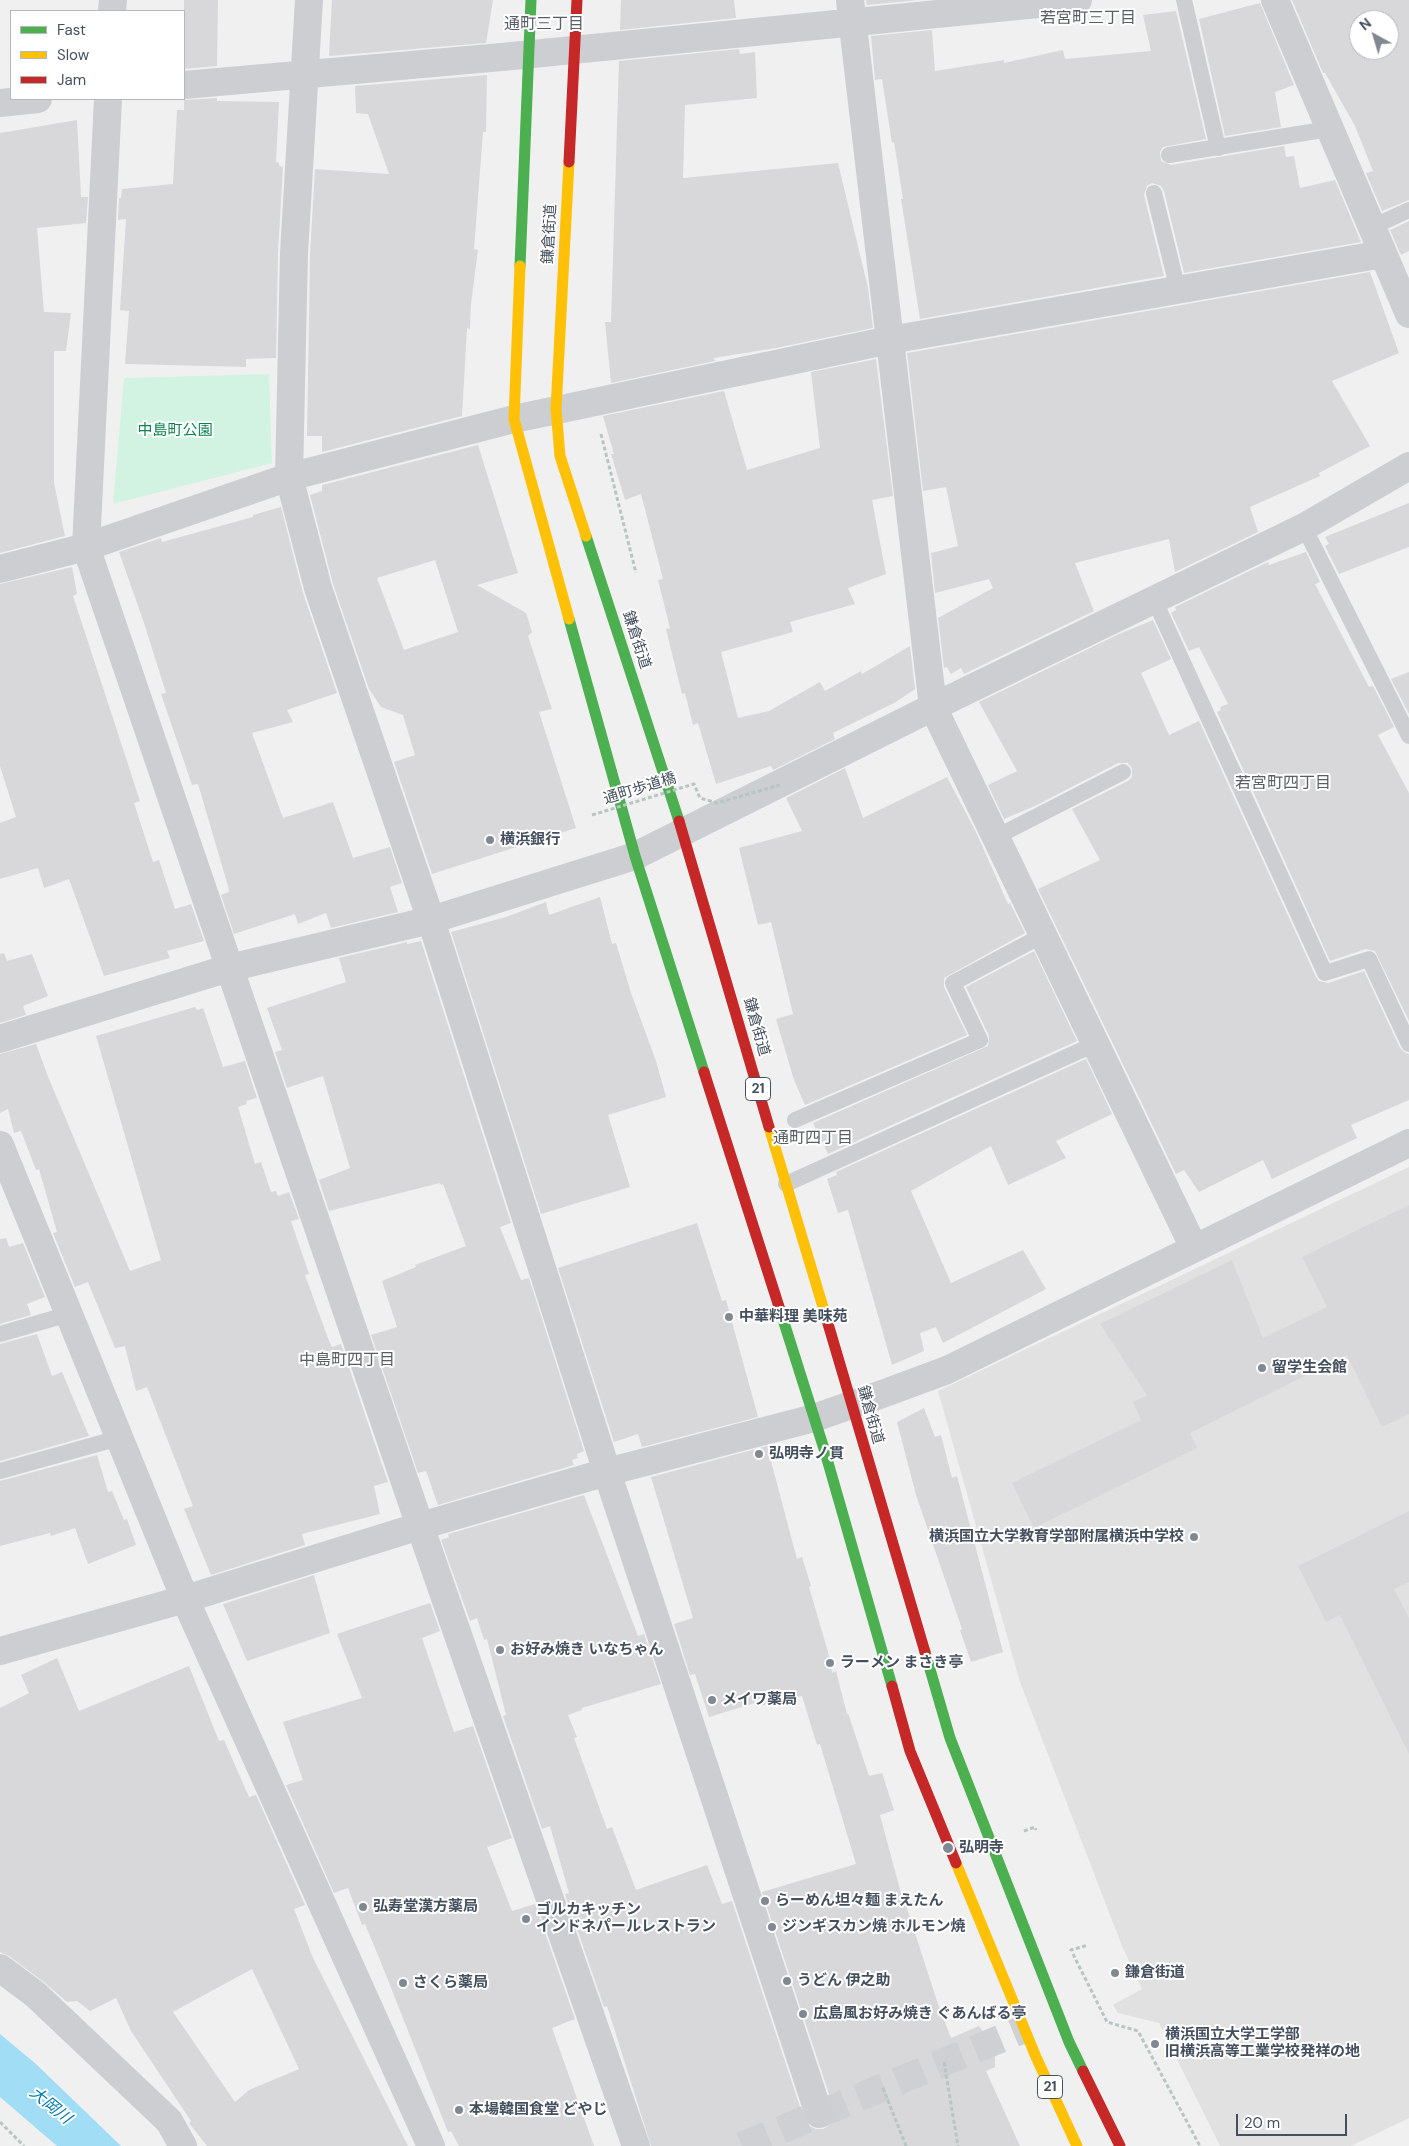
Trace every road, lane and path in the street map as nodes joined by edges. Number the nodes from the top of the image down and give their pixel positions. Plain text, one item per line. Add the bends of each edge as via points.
1 (309, 0) edge
2 (531, 0) edge
3 (577, 0) edge
4 (1078, 0) edge
5 (1184, 0) edge
6 (1275, 0) edge
7 (851, 11) edge
8 (574, 49) junction
9 (528, 54) junction
10 (305, 74) junction
11 (185, 85) edge
12 (28, 100) edge
13 (108, 100) edge
14 (0, 103) edge
15 (1329, 129) junction
16 (1218, 148) junction
17 (1169, 155) dead end
18 (1154, 193) dead end
19 (1409, 210) edge
20 (1372, 227) junction
21 (1383, 254) junction
22 (1178, 290) junction
23 (1409, 314) edge
24 (890, 340) junction
25 (592, 402) junction
26 (556, 409) junction
27 (514, 419) junction
28 (1409, 466) edge
29 (289, 477) junction
30 (1304, 527) junction
31 (86, 547) junction
32 (0, 569) edge
33 (638, 582) dead end
34 (1154, 600) junction
35 (933, 707) junction
36 (1409, 736) edge
37 (1123, 772) dead end
38 (699, 783) dead end
39 (780, 785) junction
40 (592, 815) dead end
41 (711, 820) junction
42 (683, 834) junction
43 (996, 837) junction
44 (635, 856) junction
45 (431, 920) junction
46 (1043, 935) junction
47 (229, 968) junction
48 (0, 1040) edge
49 (1095, 1044) junction
50 (1409, 1044) edge
51 (795, 1120) dead end
52 (1409, 1143) edge
53 (0, 1145) edge
54 (786, 1184) junction
55 (1194, 1248) junction
56 (69, 1314) junction
57 (0, 1334) edge
58 (851, 1404) junction
59 (814, 1418) junction
60 (120, 1438) junction
61 (0, 1471) edge
62 (607, 1472) junction
63 (420, 1526) junction
64 (185, 1599) junction
65 (0, 1651) edge
66 (1020, 1822) dead end
67 (1036, 1830) dead end
68 (1024, 1831) junction
69 (1028, 1840) dead end
70 (1068, 1941) dead end
71 (1088, 1945) dead end
72 (1071, 1950) junction
73 (0, 1968) edge
74 (944, 2062) dead end
75 (883, 2088) dead end
76 (819, 2114) dead end
77 (0, 2122) edge
78 (24, 2146) edge
79 (183, 2146) edge
80 (431, 2146) edge
81 (636, 2146) edge
82 (906, 2146) edge
83 (958, 2146) edge
84 (1077, 2146) edge
85 (1120, 2146) edge
86 (1200, 2146) edge

1 - 10 street
2 - 9 main road, 鎌倉街道 / 21
3 - 8 main road, 鎌倉街道 / 21
4 - 7 street
5 - 16 lane
6 - 15 street
7 - 8 street
7 - 24 street
8 - 9 street
8 - 26 main road, 鎌倉街道 / 21
9 - 10 street
9 - 27 main road, 鎌倉街道 / 21
10 - 11 street
10 - 29 street via 294,253
12 - 14 street
13 - 31 street
15 - 16 lane
15 - 20 street
16 - 17 lane
18 - 22 lane
19 - 20 lane
20 - 21 street
21 - 22 street
21 - 23 street
22 - 24 street
24 - 25 street
24 - 35 street
25 - 26 street
25 - 33 path
26 - 27 street
26 - 42 main road, 鎌倉街道 / 21 via 560,456
27 - 29 street
27 - 44 main road, 鎌倉街道 / 21
28 - 30 street
29 - 31 street
29 - 45 street via 318,588
30 - 34 street
30 - 36 lane
31 - 32 street
31 - 47 street
34 - 35 street
34 - 50 lane via 1325,973 1369,959
35 - 39 street
35 - 43 street
37 - 43 lane
38 - 41 path
39 - 40 path, 通町歩道橋, bridge via 717,803 700,798 694,784
39 - 41 street
41 - 42 street
42 - 44 street
42 - 54 main road, 鎌倉街道 / 21
43 - 46 street
44 - 45 street
44 - 59 main road, 鎌倉街道 / 21
45 - 47 street
45 - 62 street
46 - 49 street
46 - 51 lane via 953,983 980,1040
47 - 48 street
47 - 63 street
49 - 54 lane
49 - 55 street
52 - 55 street
53 - 56 street
54 - 58 main road, 鎌倉街道 / 21
55 - 58 street via 947,1370
56 - 57 lane
56 - 60 street
58 - 59 street
58 - 85 main road, 鎌倉街道 / 21 via 950,1738 1069,2042
59 - 62 street
59 - 84 main road, 鎌倉街道 / 21 via 910,1751 1036,2057
60 - 61 lane
60 - 64 street
62 - 63 street
62 - 76 street
63 - 64 street
63 - 81 street
64 - 65 street
64 - 80 street
66 - 68 path
67 - 68 path via 1035,1827
68 - 69 path
70 - 72 path
71 - 72 path
72 - 86 path via 1106,2022 1138,2031
73 - 79 street via 36,1995 169,2121
74 - 83 path
75 - 82 path
77 - 78 path

